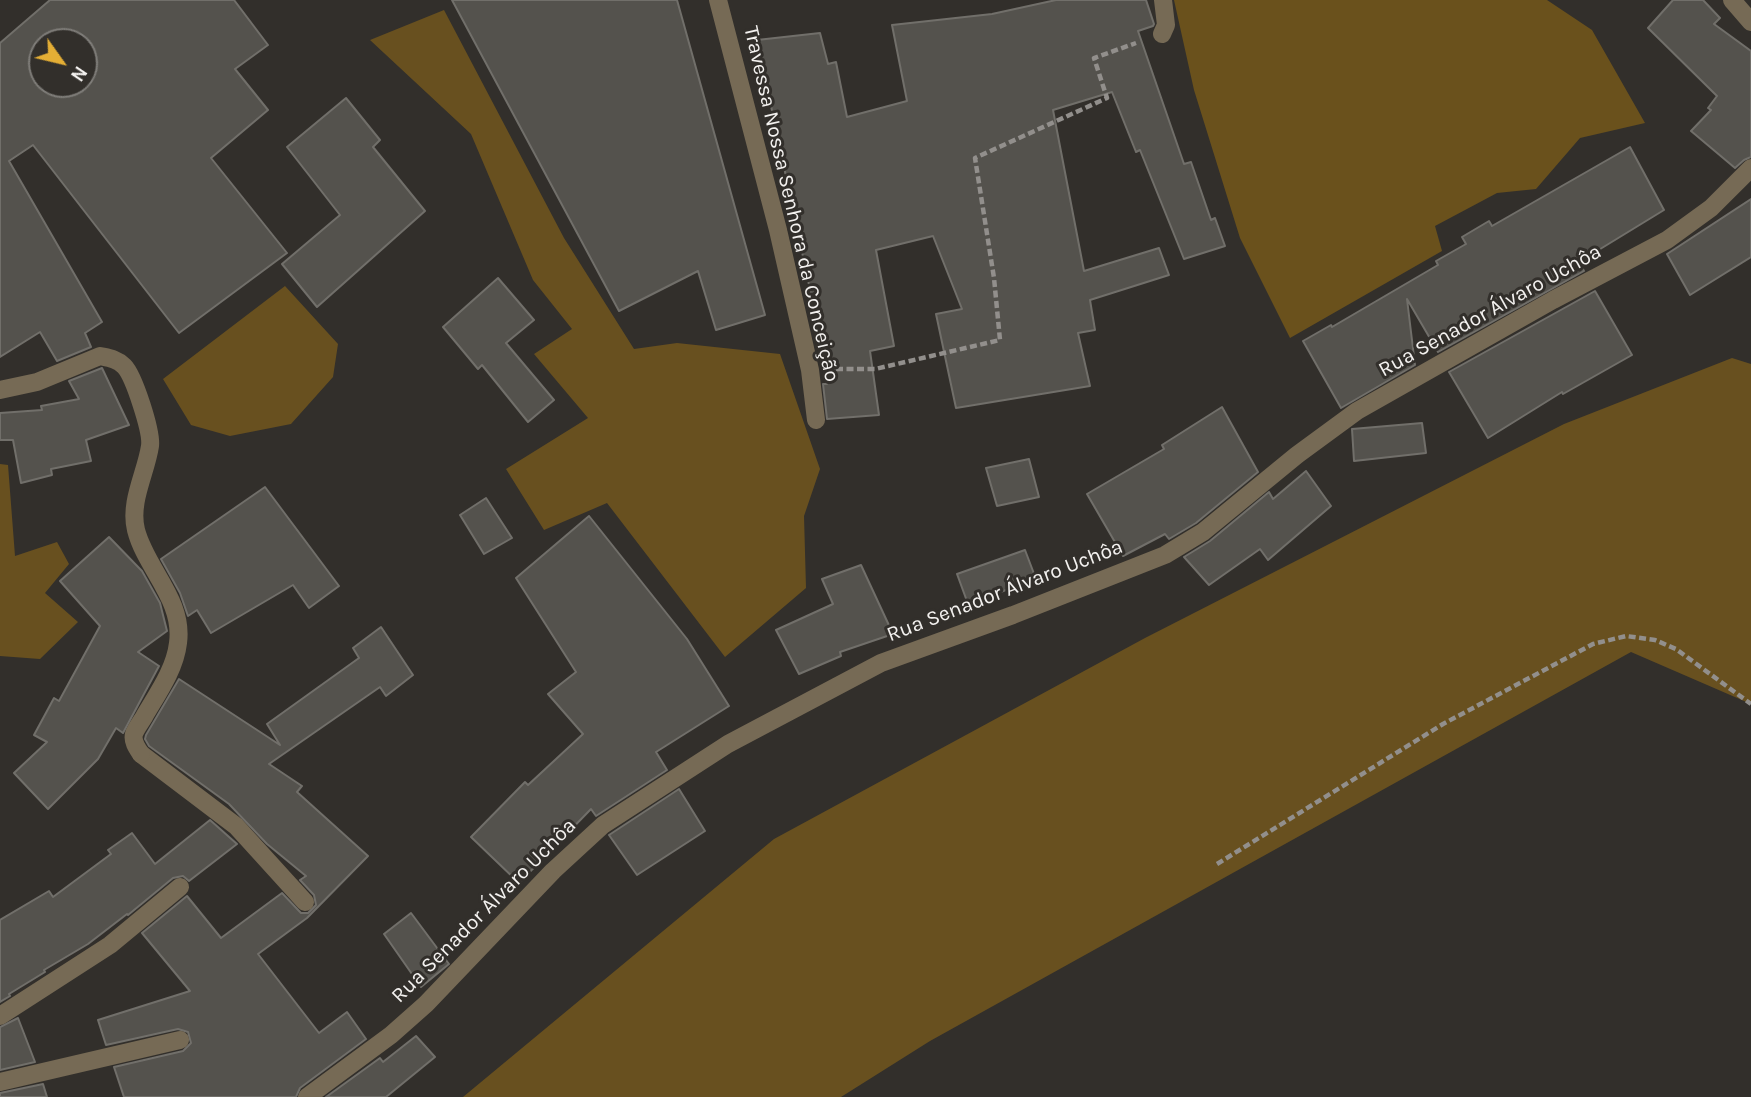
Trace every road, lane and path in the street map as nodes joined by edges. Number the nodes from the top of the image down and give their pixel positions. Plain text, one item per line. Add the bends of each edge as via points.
1 (718, 0) edge
2 (1163, 0) edge
3 (1732, 0) edge
4 (1751, 22) edge
5 (1162, 34) joint
6 (1751, 168) edge
7 (810, 370) junction
8 (0, 390) edge
9 (816, 420) dead end
10 (1751, 705) edge
11 (1217, 864) dead end
12 (180, 887) dead end
13 (305, 902) dead end
14 (0, 1016) edge
15 (180, 1040) dead end
16 (0, 1082) edge
17 (307, 1097) edge

1 - 7 street, Travessa Nossa Senhora da Conceição
2 - 5 street via 1166,25
3 - 4 street
5 - 7 path via 1094,58 1107,97 975,158 1000,340 875,369
6 - 17 street, Rua Senador Álvaro Uchôa via 1721,200 1667,240 1357,411 1203,532 1165,555 881,663 728,744 603,825 417,1012
7 - 9 street, Travessa Nossa Senhora da Conceição
8 - 13 street via 37,382 100,356 117,360 127,369 150,444 136,529 173,604 178,624 171,670 134,734 136,747 236,827
10 - 11 path via 1676,649 1655,640 1626,636 1593,644 1443,724
12 - 14 street via 110,945
15 - 16 street

